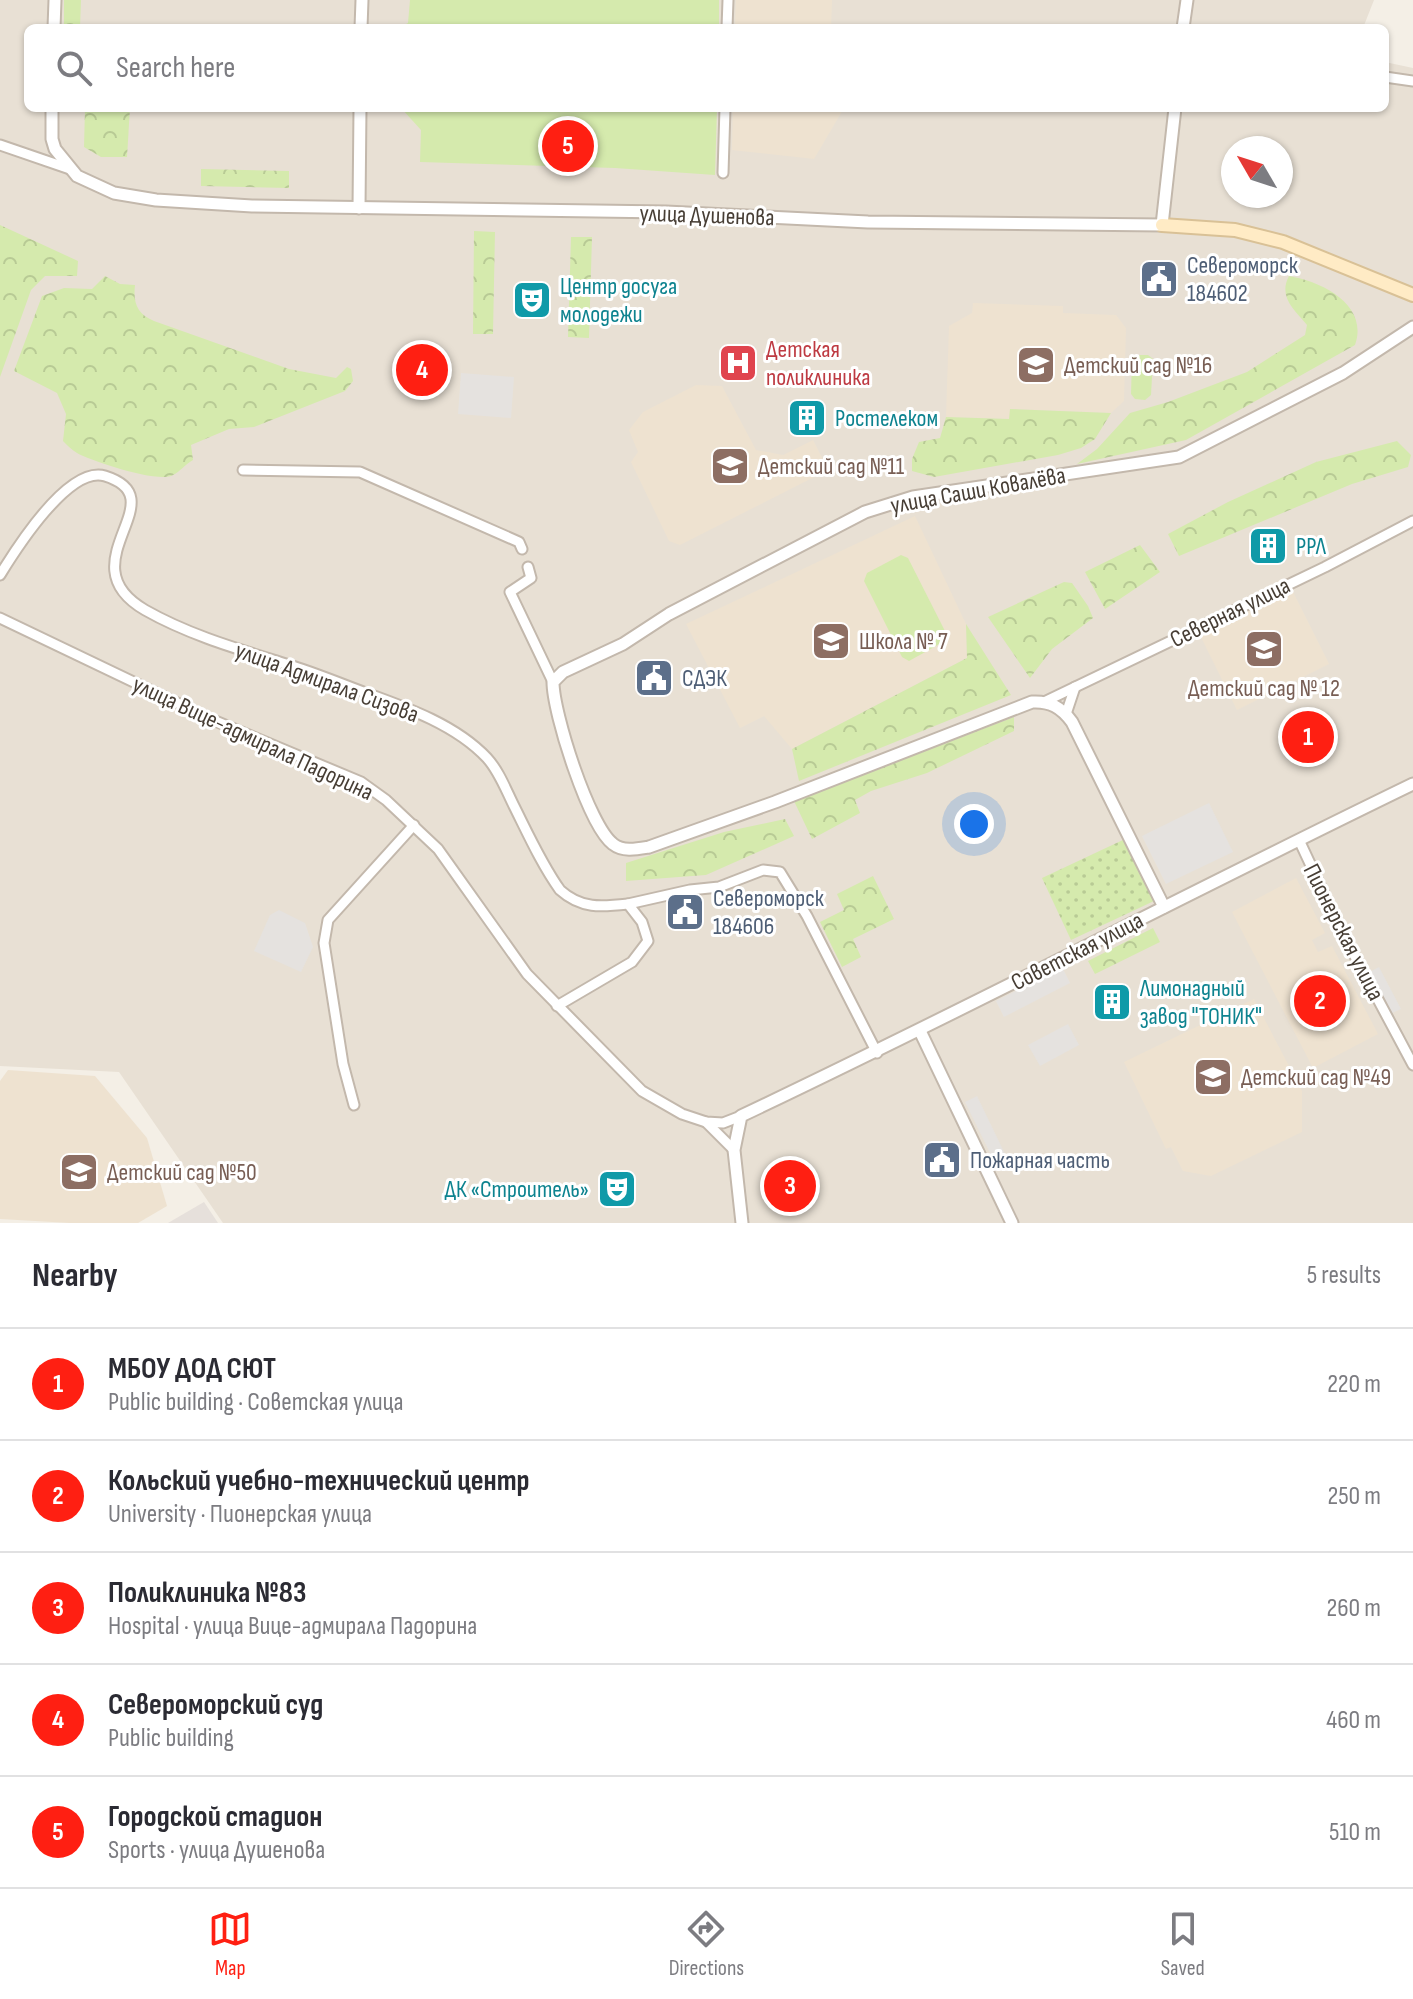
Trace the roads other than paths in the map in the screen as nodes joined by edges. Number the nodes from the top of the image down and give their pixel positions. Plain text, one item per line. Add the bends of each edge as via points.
1 (55, 0) edge
2 (362, 0) edge
3 (728, 0) edge
4 (1187, 0) edge
5 (54, 24) edge
6 (361, 24) edge
7 (727, 24) edge
8 (1184, 24) edge
9 (1389, 78) edge
10 (1413, 81) edge
11 (52, 112) edge
12 (360, 112) edge
13 (725, 112) edge
14 (1175, 112) edge
15 (0, 145) edge
16 (70, 169) junction
17 (723, 173) dead end
18 (359, 208) junction
19 (1162, 225) junction
20 (1413, 295) edge
21 (1413, 327) edge
22 (243, 470) dead end
23 (1413, 521) edge
24 (522, 549) dead end
25 (528, 567) dead end
26 (0, 575) edge
27 (2, 622) edge
28 (553, 682) junction
29 (1075, 687) junction
30 (1046, 701) junction
31 (1066, 714) junction
32 (1413, 784) edge
33 (414, 825) junction
34 (1299, 840) junction
35 (628, 904) junction
36 (1164, 907) junction
37 (557, 1006) junction
38 (920, 1031) junction
39 (877, 1053) junction
40 (1413, 1065) edge
41 (354, 1105) dead end
42 (741, 1116) junction
43 (706, 1122) junction
44 (734, 1150) junction
45 (742, 1223) edge
46 (1012, 1223) edge

1 - 5 street
2 - 6 street
3 - 7 street
4 - 8 street
9 - 10 street
11 - 16 street via 52,139
12 - 18 street
13 - 17 street
14 - 19 street
15 - 16 street, улица Душенова
16 - 18 street, улица Душенова via 89,184 156,200
18 - 19 street, улица Душенова
19 - 20 main road, улица Душенова via 1235,230 1283,242
21 - 28 street, улица Саши Ковалёва via 1343,373 1179,457 921,496 865,512 669,614
22 - 24 street via 360,472 519,542
23 - 29 street, Северная улица
25 - 28 street via 531,578 510,592
26 - 35 street, улица Адмирала Сизова via 55,500 94,475 122,484 132,513 114,557 115,579 136,605 233,649 406,707 443,726 490,761 560,890 587,906
27 - 33 street, улица Вице-адмирала Падорина via 361,782
28 - 30 street via 555,705 591,811 602,834 627,850 649,847
29 - 30 street, Северная улица
29 - 31 street
30 - 31 street
31 - 36 street
32 - 34 street, Советская улица
33 - 37 street, улица Вице-адмирала Падорина
33 - 41 street via 328,920 324,943
34 - 36 street, Советская улица
34 - 40 street, Пионерская улица
35 - 37 street via 642,922 648,941 644,949 613,975
35 - 39 street via 719,887 763,870 780,872
36 - 38 street, Советская улица
37 - 43 street, улица Вице-адмирала Падорина via 642,1091
38 - 39 street, Советская улица
38 - 46 street
39 - 42 street, Советская улица
42 - 43 street
42 - 44 street
43 - 44 street, улица Вице-адмирала Падорина
44 - 45 street

